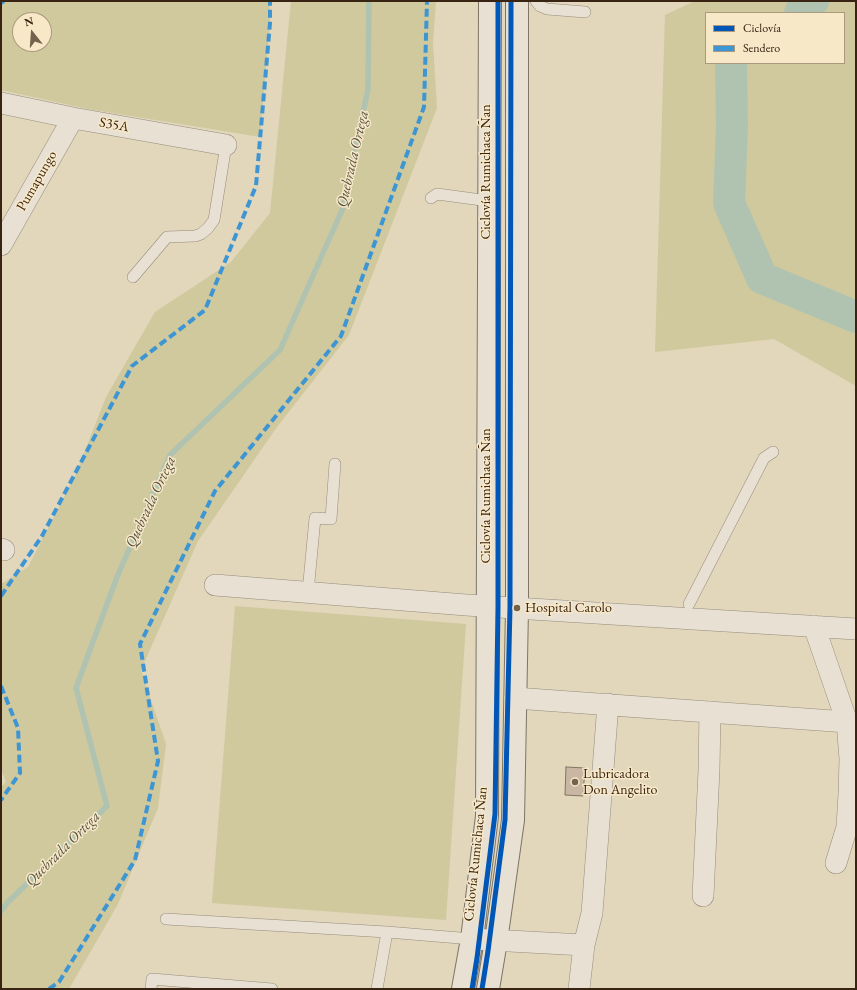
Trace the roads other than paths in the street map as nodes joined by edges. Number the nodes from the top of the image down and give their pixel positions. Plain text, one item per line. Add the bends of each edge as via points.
1 (490, 1) edge
2 (517, 1) edge
3 (536, 1) edge
4 (585, 12) dead end
5 (1, 103) edge
6 (73, 118) junction
7 (226, 145) joint
8 (431, 198) dead end
9 (490, 201) junction
10 (1, 245) edge
11 (133, 277) dead end
12 (773, 452) dead end
13 (335, 464) dead end
14 (215, 585) dead end
15 (308, 592) junction
16 (489, 606) junction
17 (517, 608) junction
18 (686, 611) junction
19 (814, 626) junction
20 (856, 629) edge
21 (515, 698) junction
22 (608, 704) junction
23 (710, 712) junction
24 (847, 722) junction
25 (836, 862) dead end
26 (703, 896) dead end
27 (166, 918) dead end
28 (387, 932) junction
29 (472, 939) junction
30 (496, 940) junction
31 (584, 945) junction
32 (151, 989) edge
33 (272, 989) edge
34 (377, 989) edge
35 (463, 989) edge
36 (488, 989) edge
37 (579, 989) edge

1 - 9 main road
2 - 17 main road
3 - 4 lane via 547,9
5 - 6 street, S35A
6 - 7 street, S35A
6 - 10 street, Pumapungo
7 - 11 lane via 214,220 201,234 167,237
8 - 9 lane via 437,194
9 - 16 main road
12 - 18 lane via 764,458
13 - 15 lane via 331,519 315,518
14 - 15 street
15 - 16 street
16 - 17 street
16 - 29 main road via 488,816
17 - 18 street
17 - 21 main road
18 - 19 street
19 - 20 street
19 - 24 street
21 - 22 street
21 - 30 main road via 513,820
22 - 23 street
22 - 31 street via 592,913
23 - 24 street
23 - 26 street
24 - 25 street via 850,759 847,827
27 - 28 lane
28 - 29 lane
28 - 34 lane
29 - 30 street
29 - 35 main road
30 - 31 street
30 - 36 main road
31 - 37 street
32 - 33 lane via 152,979

